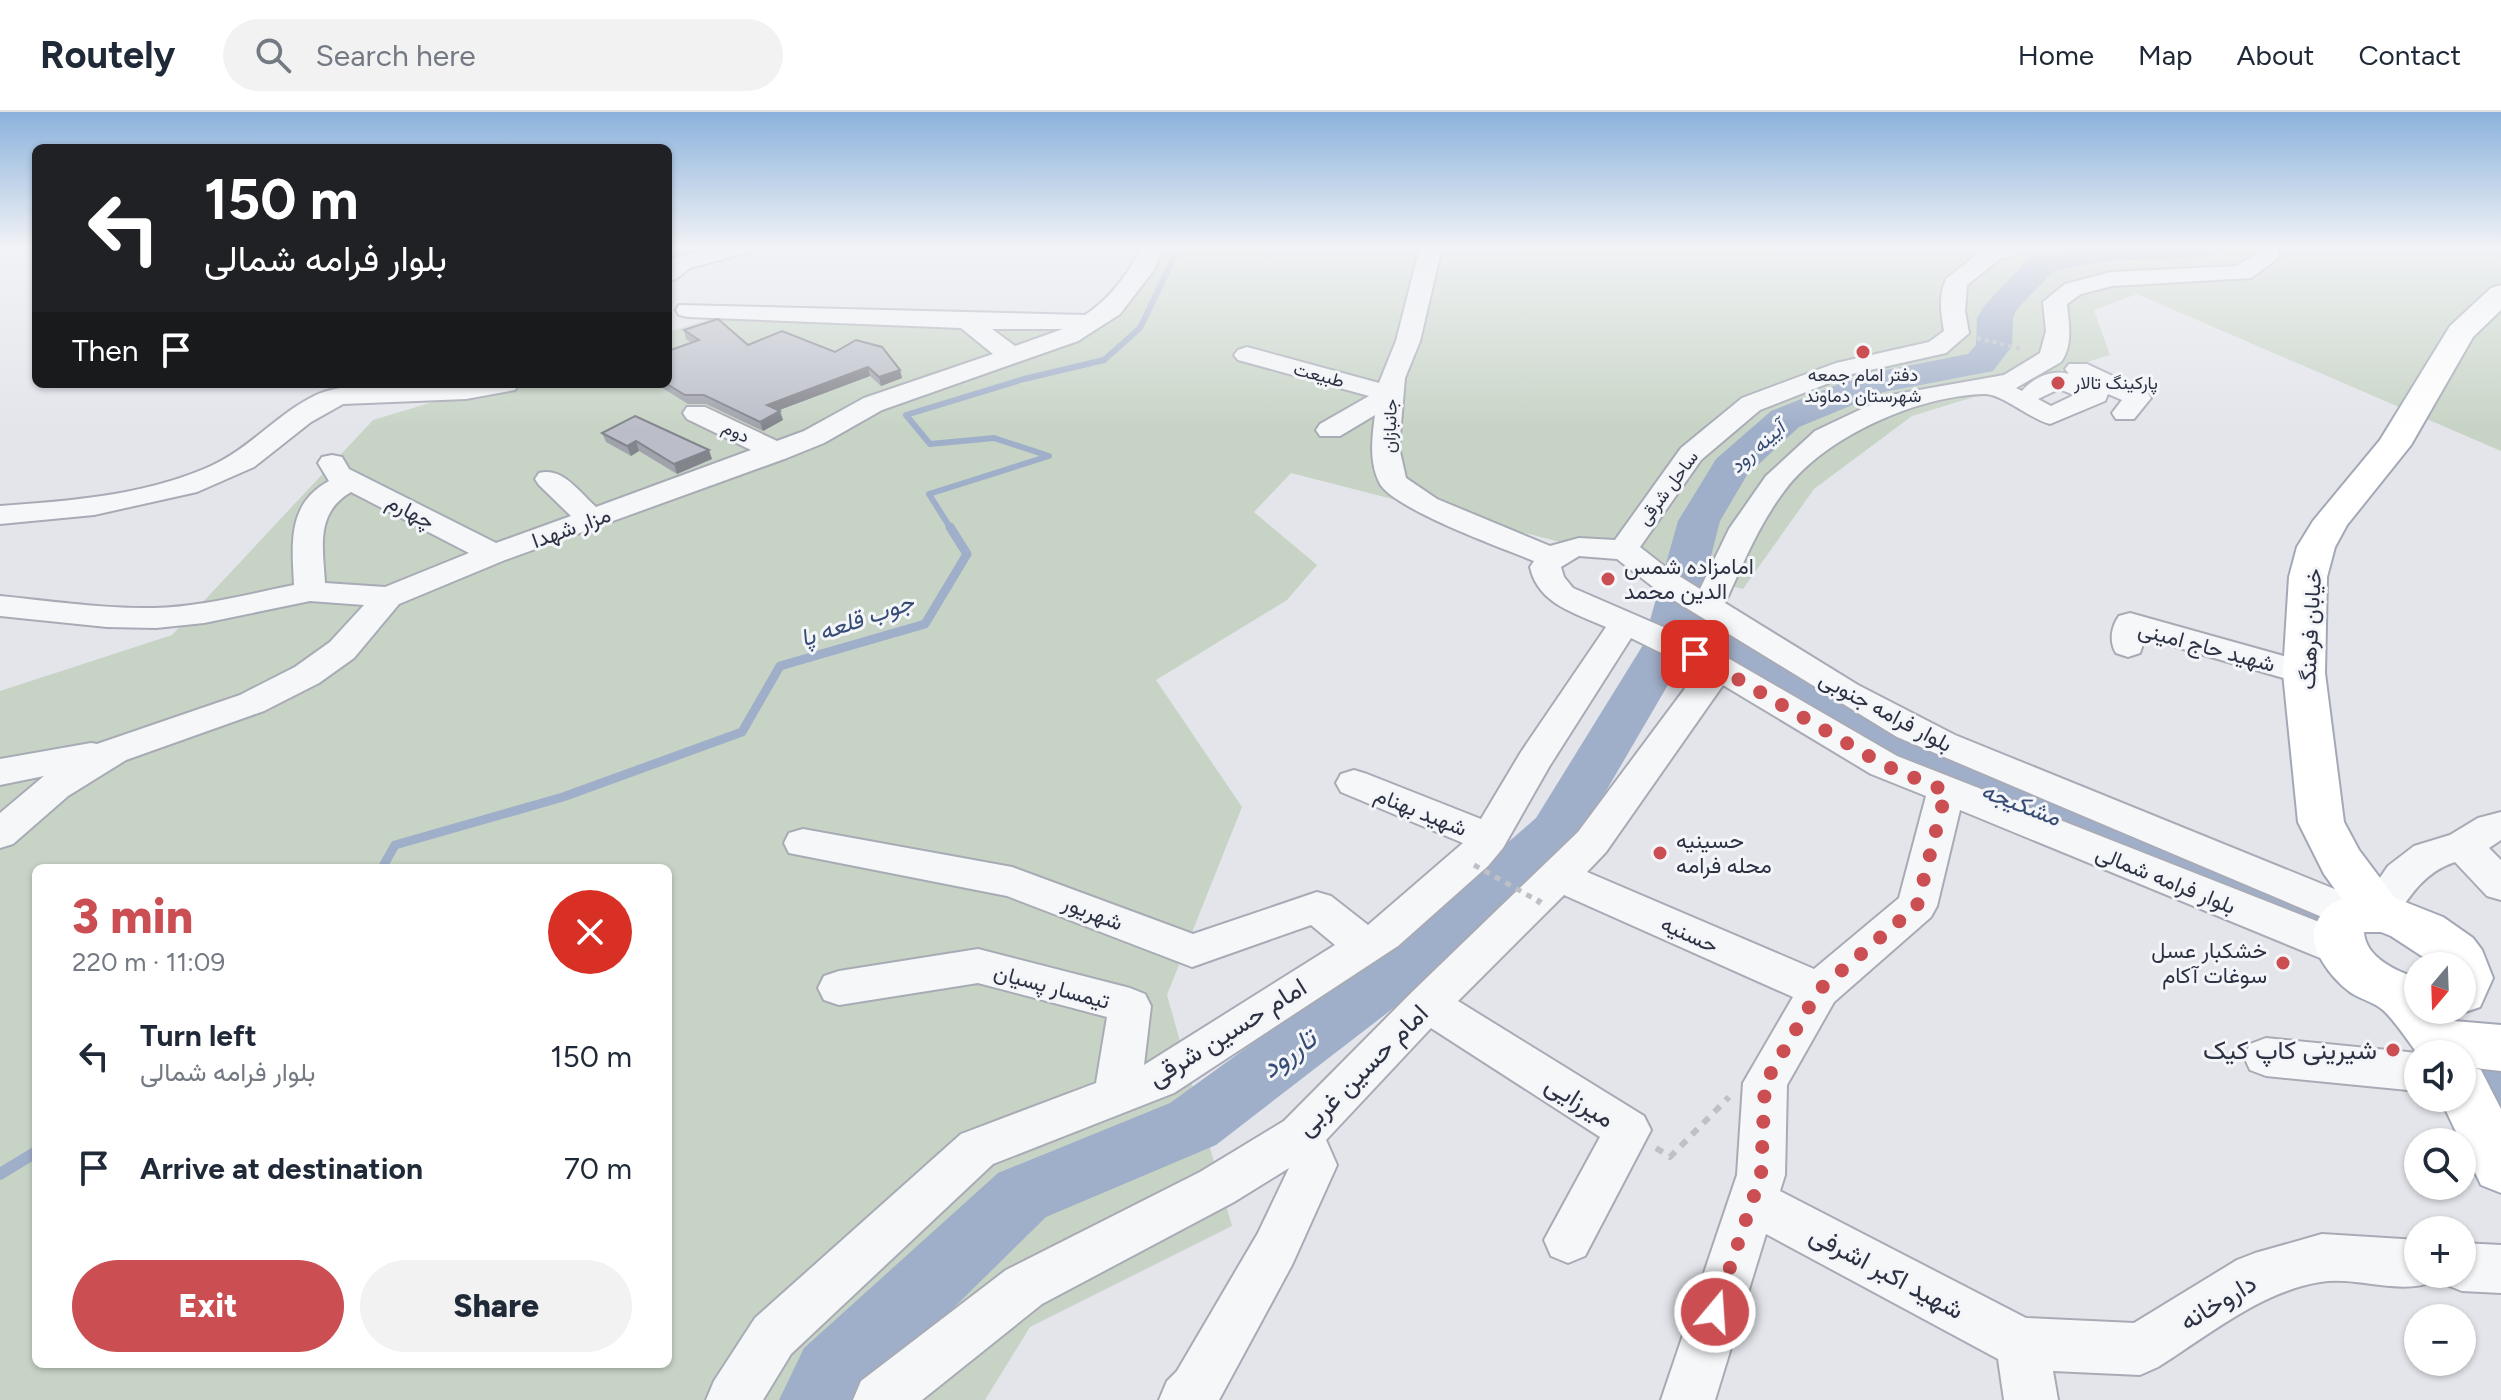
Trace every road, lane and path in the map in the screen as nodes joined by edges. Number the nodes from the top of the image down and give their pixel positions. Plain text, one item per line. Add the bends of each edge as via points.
1 (1110, 307) edge
2 (1416, 307) edge
3 (1953, 307) edge
4 (2056, 307) edge
5 (2487, 307) edge
6 (688, 310) dead end
7 (967, 321) junction
8 (1095, 322) junction
9 (1974, 337) dead end
10 (2043, 354) junction
11 (1247, 355) dead end
12 (1012, 356) junction
13 (1991, 385) junction
14 (483, 388) edge
15 (2034, 392) dead end
16 (1391, 394) junction
17 (696, 413) dead end
18 (2125, 413) dead end
19 (1330, 430) dead end
20 (777, 452) junction
21 (549, 479) dead end
22 (0, 515) edge
23 (592, 519) junction
24 (494, 554) junction
25 (1551, 557) junction
26 (1634, 559) junction
27 (310, 591) junction
28 (388, 597) junction
29 (1700, 602) junction
30 (0, 606) edge
31 (1630, 627) junction
32 (2128, 646) dead end
33 (1706, 661) junction
34 (2304, 673) junction
35 (113, 751) junction
36 (0, 772) edge
37 (1354, 783) dead end
38 (1946, 791) junction
39 (2501, 826) edge
40 (0, 834) edge
41 (803, 843) dead end
42 (2463, 846) junction
43 (1481, 852) junction
44 (2501, 885) edge
45 (1551, 890) junction
46 (2358, 924) junction
47 (1364, 945) junction
48 (2454, 952) edge
49 (839, 988) dead end
50 (1819, 990) junction
51 (2476, 1002) edge
52 (1427, 1004) junction
53 (2501, 1030) edge
54 (2429, 1040) edge
55 (2404, 1044) edge
56 (2476, 1046) edge
57 (2501, 1048) edge
58 (2266, 1057) dead end
59 (1765, 1083) junction
60 (1117, 1095) junction
61 (2470, 1112) edge
62 (1628, 1130) junction
63 (1300, 1136) junction
64 (2501, 1167) edge
65 (1752, 1201) junction
66 (1568, 1240) dead end
67 (2404, 1263) edge
68 (2476, 1268) edge
69 (2501, 1269) edge
70 (2022, 1344) junction
71 (733, 1400) edge
72 (880, 1400) edge
73 (1186, 1400) edge
74 (1688, 1400) edge
75 (2031, 1400) edge

1 - 8 street, مزار شهدا
2 - 16 street, جانبازان
3 - 26 street, ساحل شرقی via 1957,333 1937,348 1845,368 1751,404 1691,454
4 - 10 street via 2058,331
5 - 34 main road, خیابان فرهنگ via 2461,332 2407,426 2316,547 2308,577
6 - 7 street
7 - 8 street
7 - 12 street
8 - 12 street, مزار شهدا
9 - 10 path
10 - 13 street via 2012,381
10 - 18 street via 2138,398
11 - 16 street, طبیعت
12 - 20 street, مزار شهدا via 873,404
13 - 15 street via 2050,416 2096,395 2058,379
13 - 29 street via 1900,401 1825,437 1776,482
14 - 22 street via 339,396 298,416 248,459 213,477 124,501
16 - 19 street
16 - 25 street, جانبازان via 1385,447 1393,482 1427,505
17 - 20 street, دوم
20 - 23 street, مزار شهدا
21 - 23 street
23 - 24 street, مزار شهدا
24 - 27 street, چهارم via 342,472 307,530
24 - 28 street, مزار شهدا
25 - 26 street via 1590,544
25 - 31 street, بلوار فرامه شمالی via 1546,576 1551,586
26 - 29 street, بلوار فرامه جنوبی
27 - 28 street
27 - 30 street via 156,618
28 - 35 street, مزار شهدا via 342,650 307,675 252,703
29 - 46 street, بلوار فرامه جنوبی via 1859,700 1942,744 2036,780
31 - 33 street, بلوار فرامه شمالی
31 - 43 street, امام حسین شرقی via 1534,761
32 - 34 street, شهید حاج امینی via 2130,623
33 - 38 street, بلوار فرامه شمالی via 1884,765
33 - 45 street, امام حسین غربی via 1592,842
34 - 46 main road, خیابان فرهنگ via 2321,822 2341,861
35 - 36 street
35 - 40 street, مزار شهدا via 55,787
37 - 43 street, شهید بهنام
38 - 46 street, بلوار فرامه شمالی
38 - 50 street via 1917,906
39 - 42 street
41 - 47 street, شهریور via 1012,882 1192,951 1317,907
42 - 44 street
42 - 46 street via 2428,856
43 - 45 path, bridge
43 - 47 street, امام حسین شرقی via 1384,935
45 - 50 street, حسنیه
45 - 52 street, امام حسین غربی
46 - 48 main road via 2415,923
46 - 54 main road, خیابان فرهنگ via 2363,974
47 - 60 street, امام حسین شرقی via 1158,1079
49 - 60 street, تیمسار پسیان via 978,966 1130,1006
50 - 59 street
51 - 53 main road
52 - 62 street, میرزایی
52 - 63 street, امام حسین غربی
55 - 58 street
56 - 57 main road
59 - 62 path via 1745,1080 1670,1157
59 - 65 street via 1761,1175
60 - 71 street, امام حسین شرقی via 977,1149 773,1336
61 - 64 main road
62 - 66 street, میرزایی
63 - 72 street, امام حسین غربی via 1217,1187 1024,1287
63 - 73 street via 1314,1165 1275,1249
65 - 70 street, شهید اکبر اشرفی
65 - 74 street
67 - 70 street, داروخانه via 2322,1258 2255,1277 2140,1349
68 - 69 street
70 - 75 street

